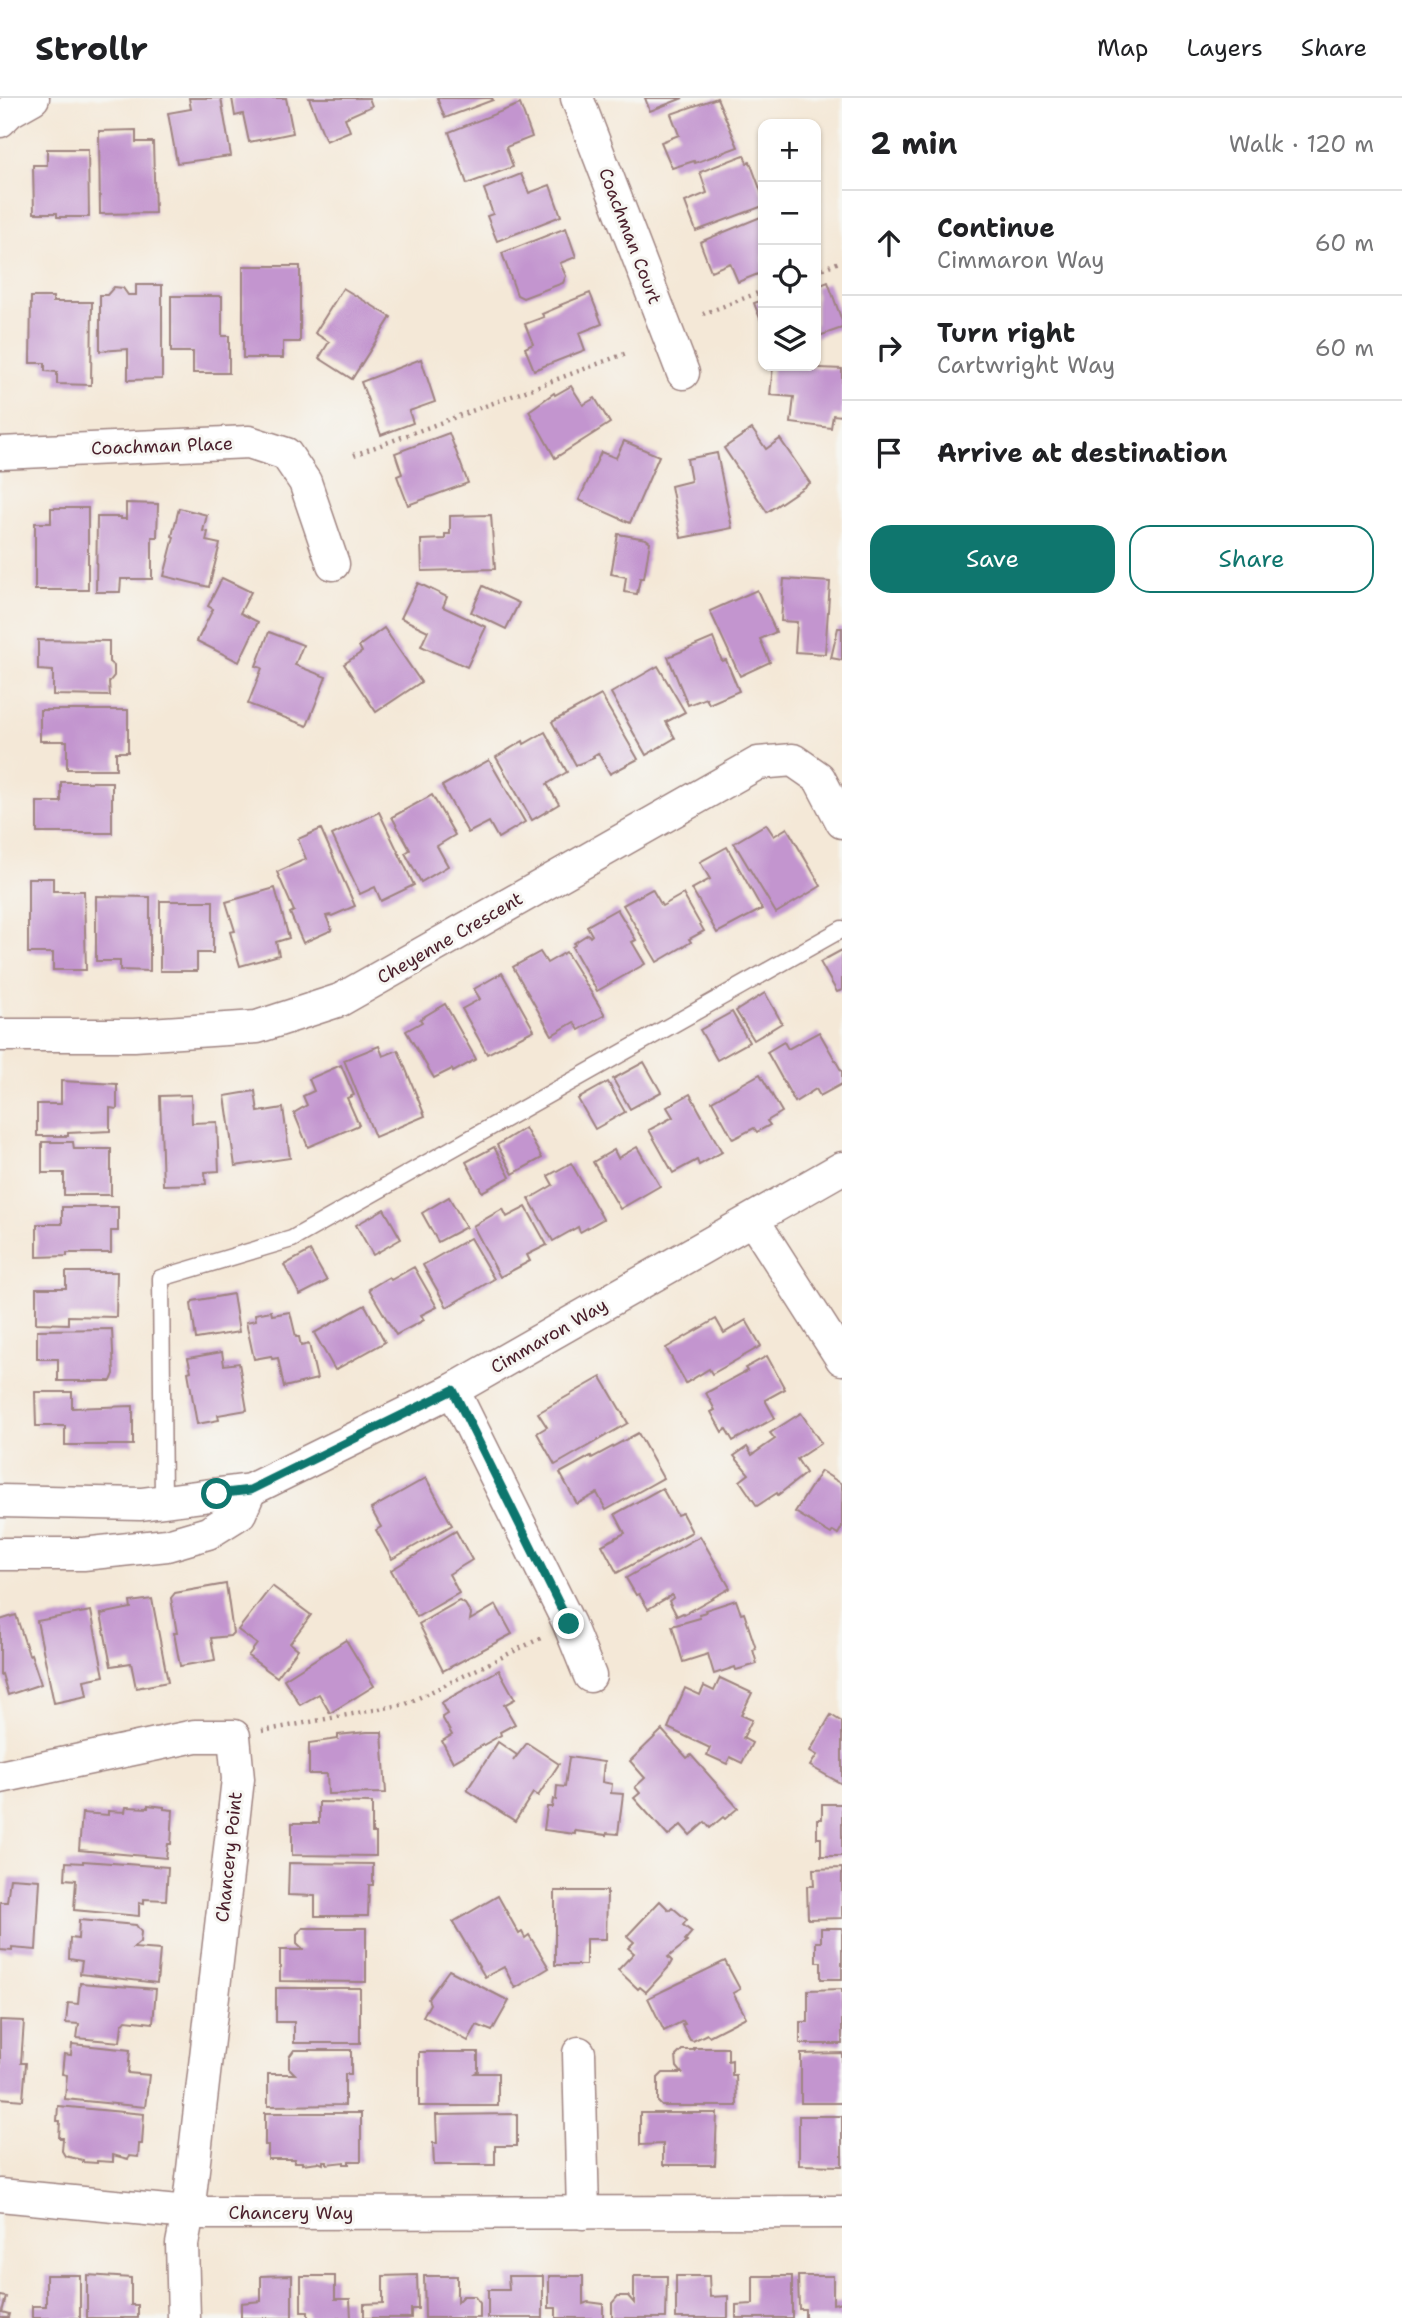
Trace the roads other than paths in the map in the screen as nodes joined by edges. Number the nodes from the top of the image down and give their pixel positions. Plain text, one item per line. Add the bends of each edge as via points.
1 (33, 98) edge
2 (577, 98) edge
3 (0, 121) edge
4 (683, 373) dead end
5 (0, 453) edge
6 (333, 564) dead end
7 (842, 822) edge
8 (842, 929) edge
9 (0, 1035) edge
10 (842, 1168) edge
11 (753, 1220) junction
12 (842, 1359) edge
13 (453, 1390) junction
14 (250, 1490) junction
15 (163, 1500) junction
16 (0, 1502) edge
17 (0, 1553) edge
18 (590, 1676) dead end
19 (0, 1777) edge
20 (579, 2053) dead end
21 (0, 2194) edge
22 (842, 2212) edge
23 (188, 2213) junction
24 (583, 2213) junction
25 (184, 2318) edge

1 - 3 street
2 - 4 street, Coachman Court
5 - 6 street, Coachman Place via 249,442 286,454 305,482
7 - 9 street, Cheyenne Crescent via 819,778 793,760 758,763 340,1000 257,1027 134,1035
8 - 15 lane via 292,1239 161,1278
10 - 11 street, Cimmaron Way
11 - 12 street
11 - 13 street, Cimmaron Way
13 - 14 street, Cimmaron Way
13 - 18 street via 569,1624
14 - 15 street, Cimmaron Way
14 - 17 street via 240,1513 208,1534 167,1545 83,1554
15 - 16 street, Cimmaron Way via 141,1504
19 - 23 street, Chancery Point via 195,1736 234,1736 237,1779
20 - 24 street
21 - 23 street, Chancery Way
22 - 24 street, Chancery Way
23 - 24 street, Chancery Way
23 - 25 street, Chancery Point via 182,2244

